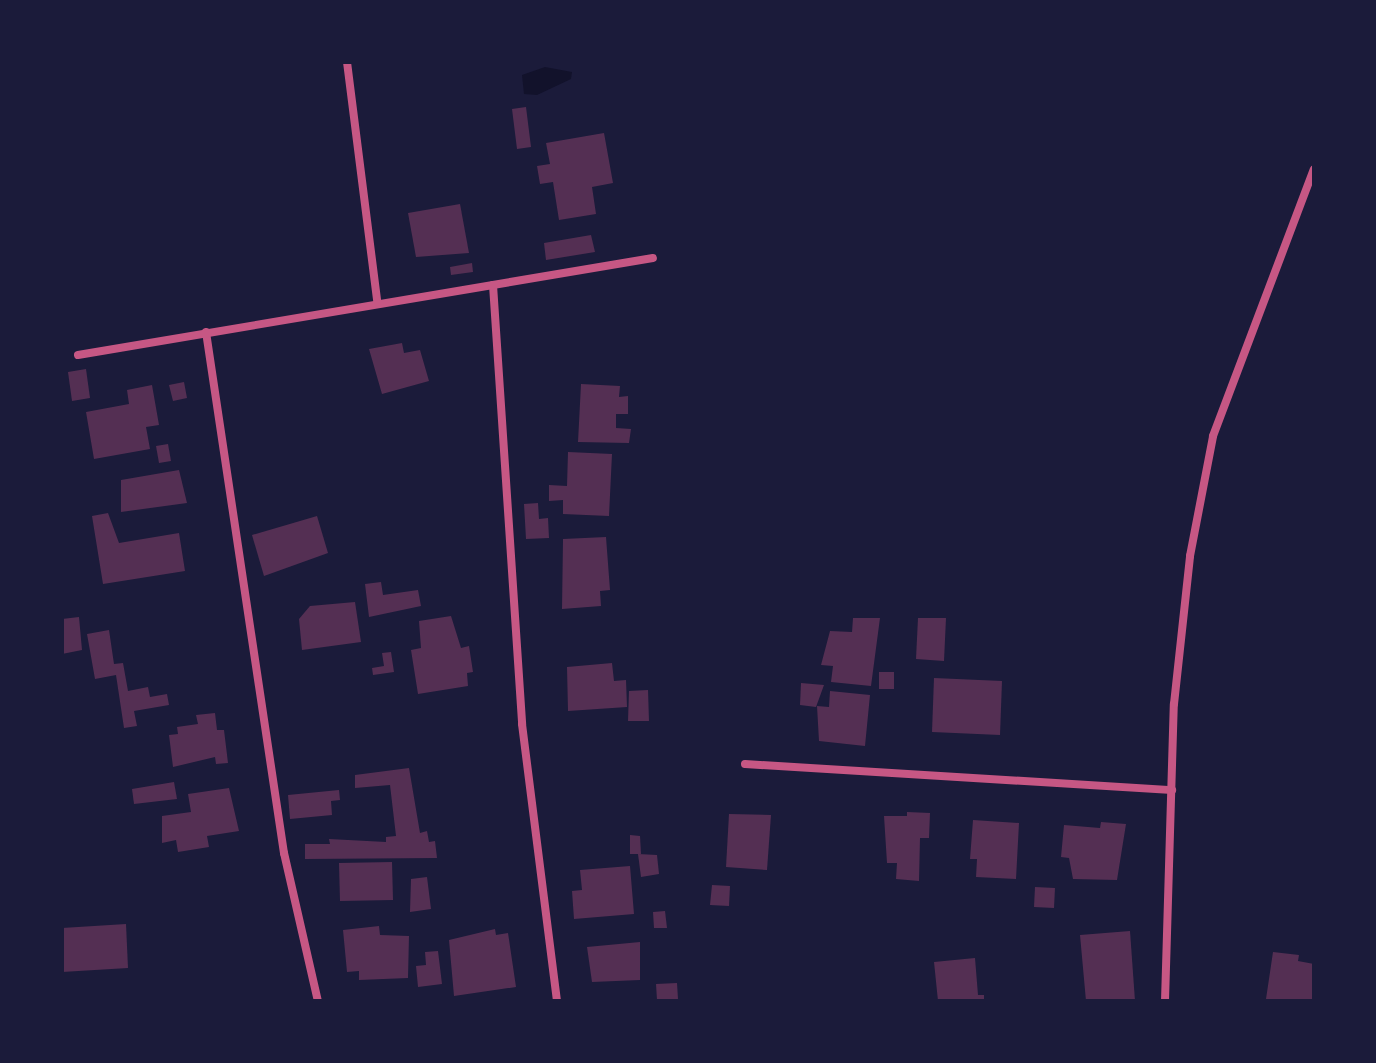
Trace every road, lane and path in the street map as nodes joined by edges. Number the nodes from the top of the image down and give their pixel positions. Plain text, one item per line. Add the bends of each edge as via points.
1 (347, 62) edge
2 (1314, 169) edge
3 (653, 258) dead end
4 (493, 285) junction
5 (377, 301) junction
6 (206, 332) junction
7 (78, 355) dead end
8 (745, 764) dead end
9 (1172, 790) junction
10 (318, 1001) edge
11 (557, 1001) edge
12 (1165, 1001) edge

1 - 5 street
2 - 9 street via 1213,436 1190,556
3 - 4 street
4 - 5 street
4 - 11 street via 522,724
5 - 6 street
6 - 7 street
6 - 10 street via 284,853
8 - 9 street
9 - 12 street

